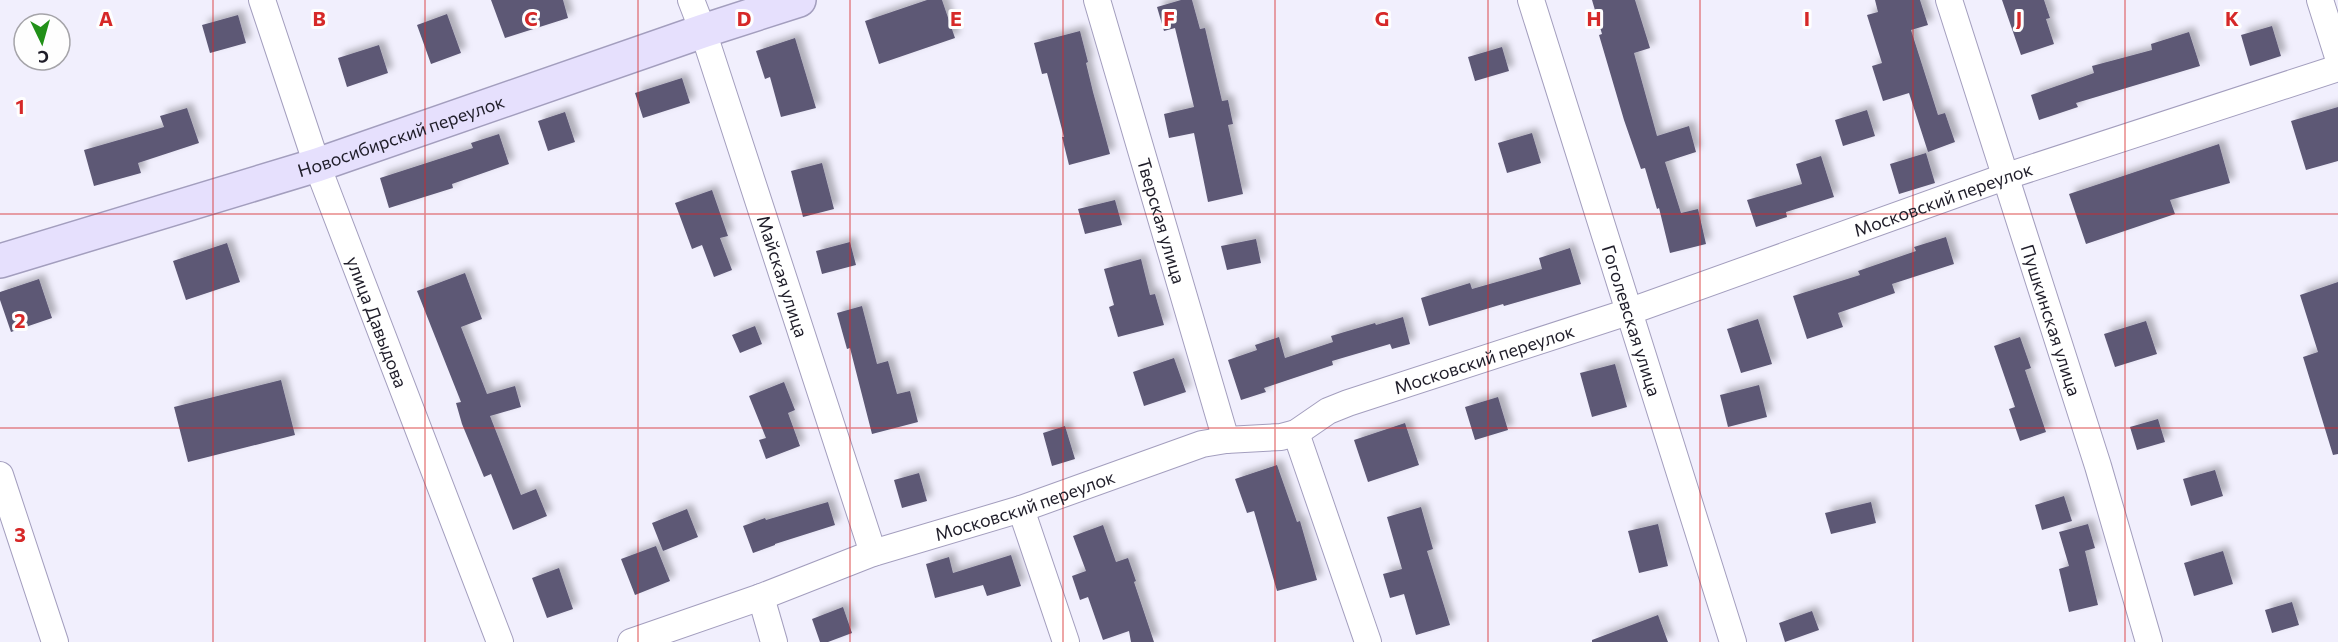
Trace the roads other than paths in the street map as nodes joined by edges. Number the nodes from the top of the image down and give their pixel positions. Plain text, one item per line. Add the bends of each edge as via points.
1 (262, 0) edge
2 (691, 0) edge
3 (799, 0) edge
4 (1096, 0) edge
5 (1531, 0) edge
6 (1949, 0) edge
7 (2320, 0) edge
8 (703, 31) junction
9 (2338, 57) edge
10 (2338, 68) edge
11 (317, 165) junction
12 (2007, 176) junction
13 (0, 261) edge
14 (1628, 312) junction
15 (1296, 434) junction
16 (1226, 440) junction
17 (0, 475) edge
18 (1021, 509) junction
19 (873, 553) junction
20 (761, 597) junction
21 (55, 642) edge
22 (500, 642) edge
23 (632, 642) edge
24 (774, 642) edge
25 (1066, 642) edge
26 (1368, 642) edge
27 (1733, 642) edge
28 (2148, 642) edge

1 - 11 street, улица Давыдова
2 - 8 street, Майская улица
3 - 8 street, Новосибирский переулок
4 - 16 street, Тверская улица
5 - 14 street, Гоголевская улица
6 - 12 street, Пушкинская улица
7 - 9 street
8 - 11 street, Новосибирский переулок
8 - 19 street, Майская улица
10 - 12 street, Московский переулок
11 - 13 street, Новосибирский переулок
11 - 22 street, улица Давыдова
12 - 14 street, Московский переулок
12 - 28 street, Пушкинская улица via 2098,466
14 - 15 street, Московский переулок via 1348,403 1328,411
14 - 27 street, Гоголевская улица
15 - 16 street, Московский переулок
15 - 26 street
16 - 18 street, Московский переулок via 1202,444
17 - 21 street
18 - 19 street, Московский переулок
18 - 25 street
19 - 20 street, Московский переулок
20 - 23 street, Московский переулок
20 - 24 street

